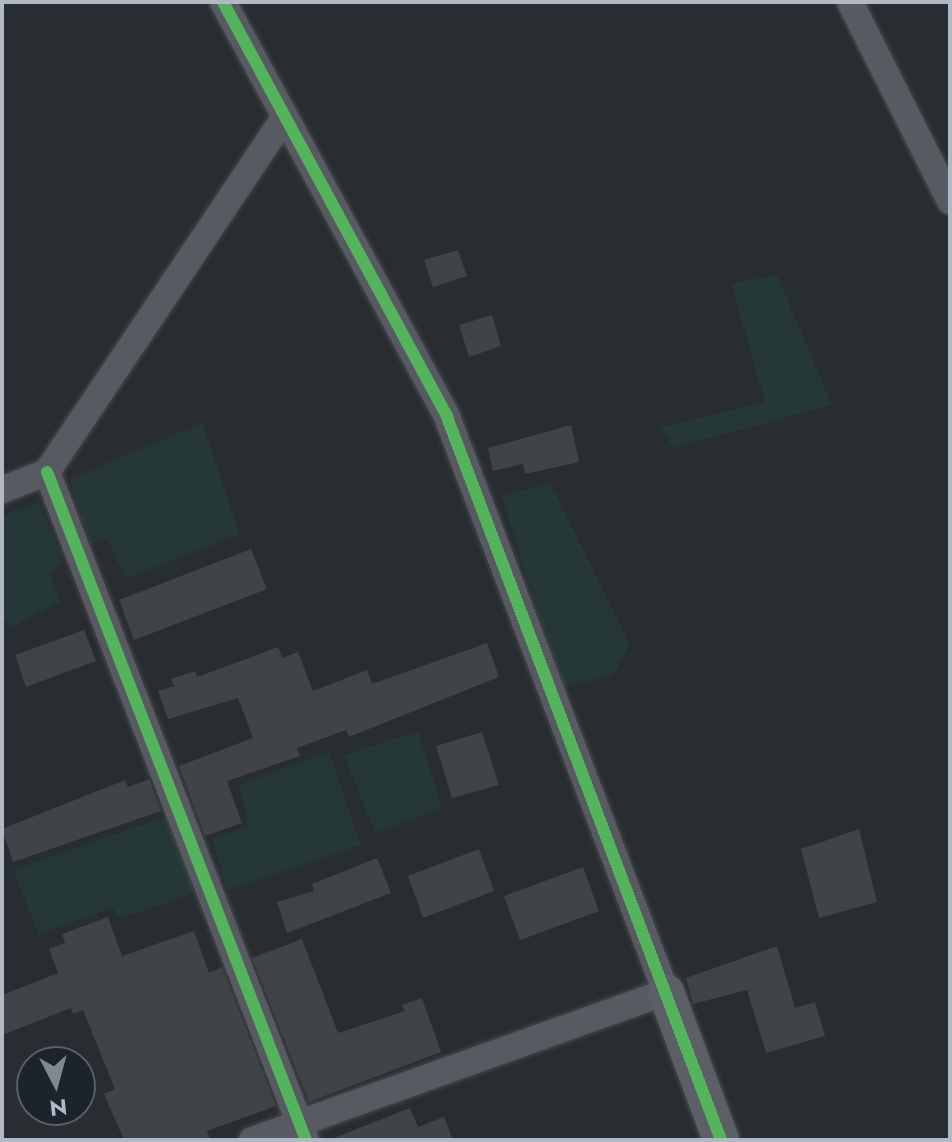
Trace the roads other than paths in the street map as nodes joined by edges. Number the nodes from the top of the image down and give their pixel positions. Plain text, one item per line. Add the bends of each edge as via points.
1 (223, 2) edge
2 (850, 2) edge
3 (285, 117) junction
4 (950, 201) edge
5 (47, 472) junction
6 (2, 490) edge
7 (666, 992) junction
8 (303, 1131) edge
9 (252, 1140) edge
10 (721, 1140) edge

1 - 3 street
2 - 4 street
3 - 5 street
3 - 7 street via 447,417
5 - 6 street
5 - 8 street
7 - 8 street
7 - 10 street
8 - 9 street

